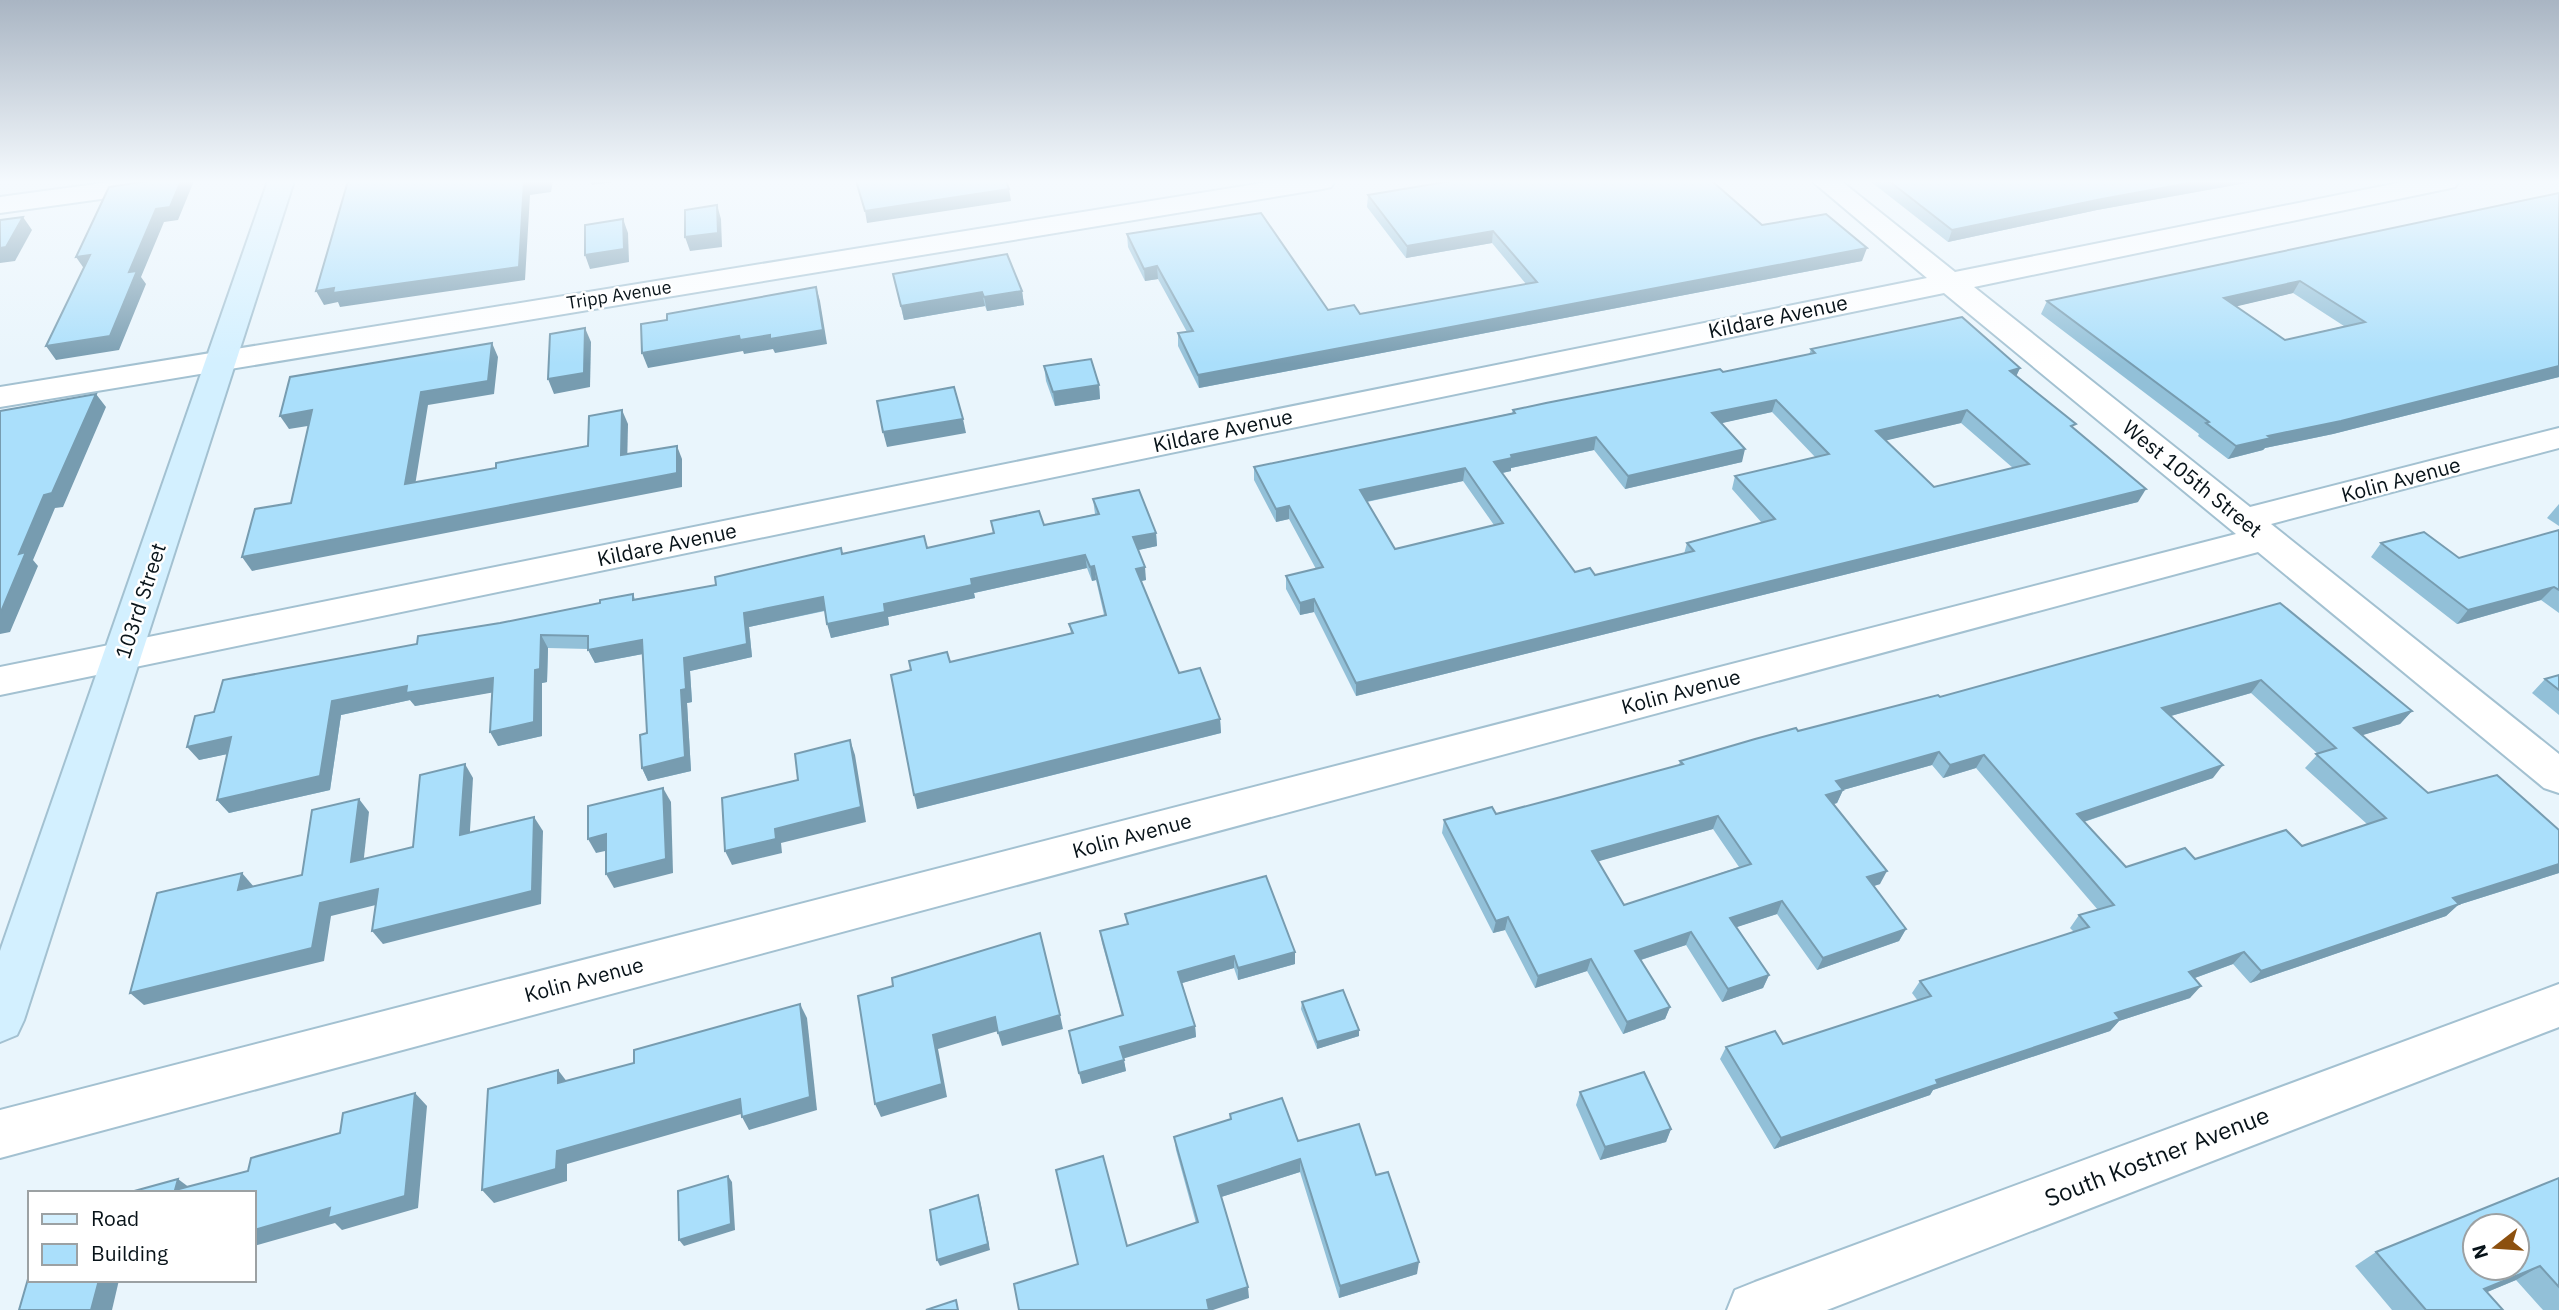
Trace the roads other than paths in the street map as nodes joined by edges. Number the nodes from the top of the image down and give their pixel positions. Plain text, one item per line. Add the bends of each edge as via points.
1 (261, 242) edge
2 (946, 242) edge
3 (1901, 242) edge
4 (2146, 242) edge
5 (1950, 282) junction
6 (221, 360) junction
7 (0, 397) edge
8 (2559, 438) edge
9 (2254, 529) junction
10 (123, 656) junction
11 (0, 681) edge
12 (2559, 777) edge
13 (2559, 1005) edge
14 (0, 1020) edge
15 (0, 1134) edge
16 (1755, 1310) edge

1 - 6 main road, 103rd Street
2 - 6 street, Tripp Avenue
3 - 5 street, West 105th Street
4 - 5 street, Kildare Avenue
5 - 9 street, West 105th Street
5 - 10 street, Kildare Avenue
6 - 7 street, Tripp Avenue
6 - 10 main road, 103rd Street
8 - 9 street, Kolin Avenue
9 - 12 street, West 105th Street
9 - 15 street, Kolin Avenue
10 - 11 street, Kildare Avenue
10 - 14 main road, 103rd Street
13 - 16 street, South Kostner Avenue

